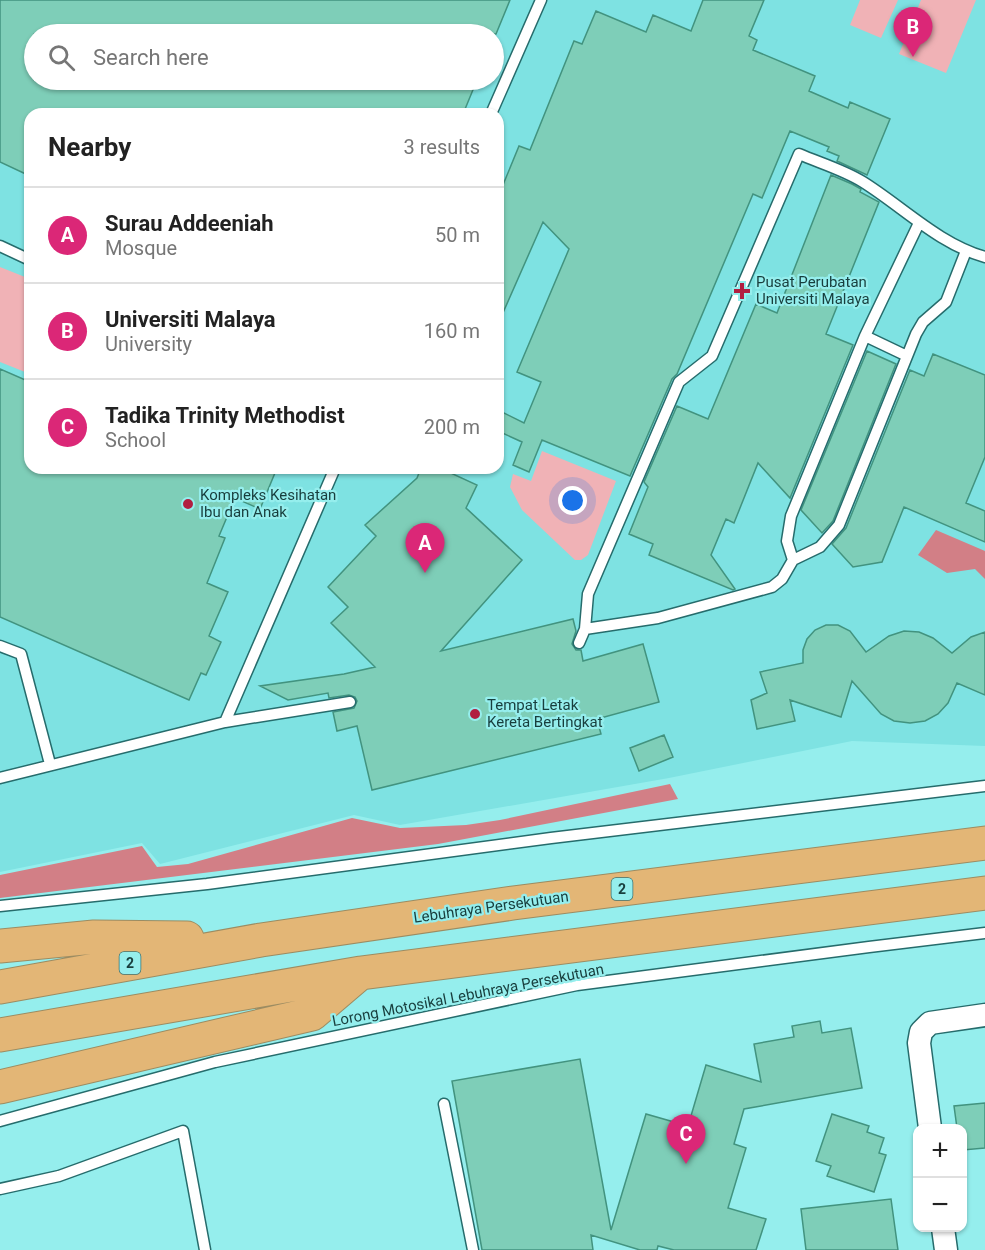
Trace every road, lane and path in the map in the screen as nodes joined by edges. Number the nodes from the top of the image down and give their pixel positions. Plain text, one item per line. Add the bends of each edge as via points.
1 (541, 0) edge
2 (504, 84) edge
3 (502, 90) edge
4 (494, 108) edge
5 (919, 223) junction
6 (0, 246) edge
7 (966, 251) junction
8 (24, 257) edge
9 (985, 257) edge
10 (865, 336) junction
11 (907, 356) junction
12 (332, 474) edge
13 (793, 560) junction
14 (585, 630) junction
15 (579, 643) dead end
16 (0, 646) edge
17 (350, 702) dead end
18 (225, 722) junction
19 (50, 764) junction
20 (0, 778) edge
21 (985, 786) edge
22 (985, 843) edge
23 (985, 894) edge
24 (0, 906) edge
25 (985, 933) edge
26 (261, 940) junction
27 (0, 946) edge
28 (361, 973) junction
29 (0, 987) edge
30 (985, 1015) edge
31 (0, 1035) edge
32 (0, 1087) edge
33 (444, 1104) dead end
34 (0, 1121) edge
35 (929, 1124) edge
36 (0, 1189) edge
37 (944, 1232) edge
38 (205, 1250) edge
39 (473, 1250) edge
40 (946, 1250) edge

1 - 2 lane
3 - 4 lane
5 - 7 lane
5 - 10 lane
5 - 14 lane via 860,181 799,154 712,356 679,382 588,594
6 - 8 lane
7 - 9 lane
7 - 11 lane via 946,302 923,322
10 - 11 lane
10 - 13 lane via 791,516 787,541
11 - 13 lane via 839,525 820,547
12 - 18 lane
13 - 14 lane via 772,587 658,618
14 - 15 lane
16 - 19 lane via 21,654
17 - 18 lane
18 - 19 lane
19 - 20 lane
21 - 24 lane via 207,884
22 - 26 highway, Lebuhraya Persekutuan / 2 via 513,903
23 - 28 highway
25 - 34 lane, Lorong Motosikal Lebuhraya Persekutuan via 577,985 215,1062
26 - 27 highway via 94,937
26 - 29 highway, Lebuhraya Persekutuan / 2
28 - 31 highway
28 - 32 highway via 312,1014
30 - 35 street via 930,1023 921,1032 919,1043
33 - 39 lane
36 - 38 lane via 59,1176 183,1131
37 - 40 street

